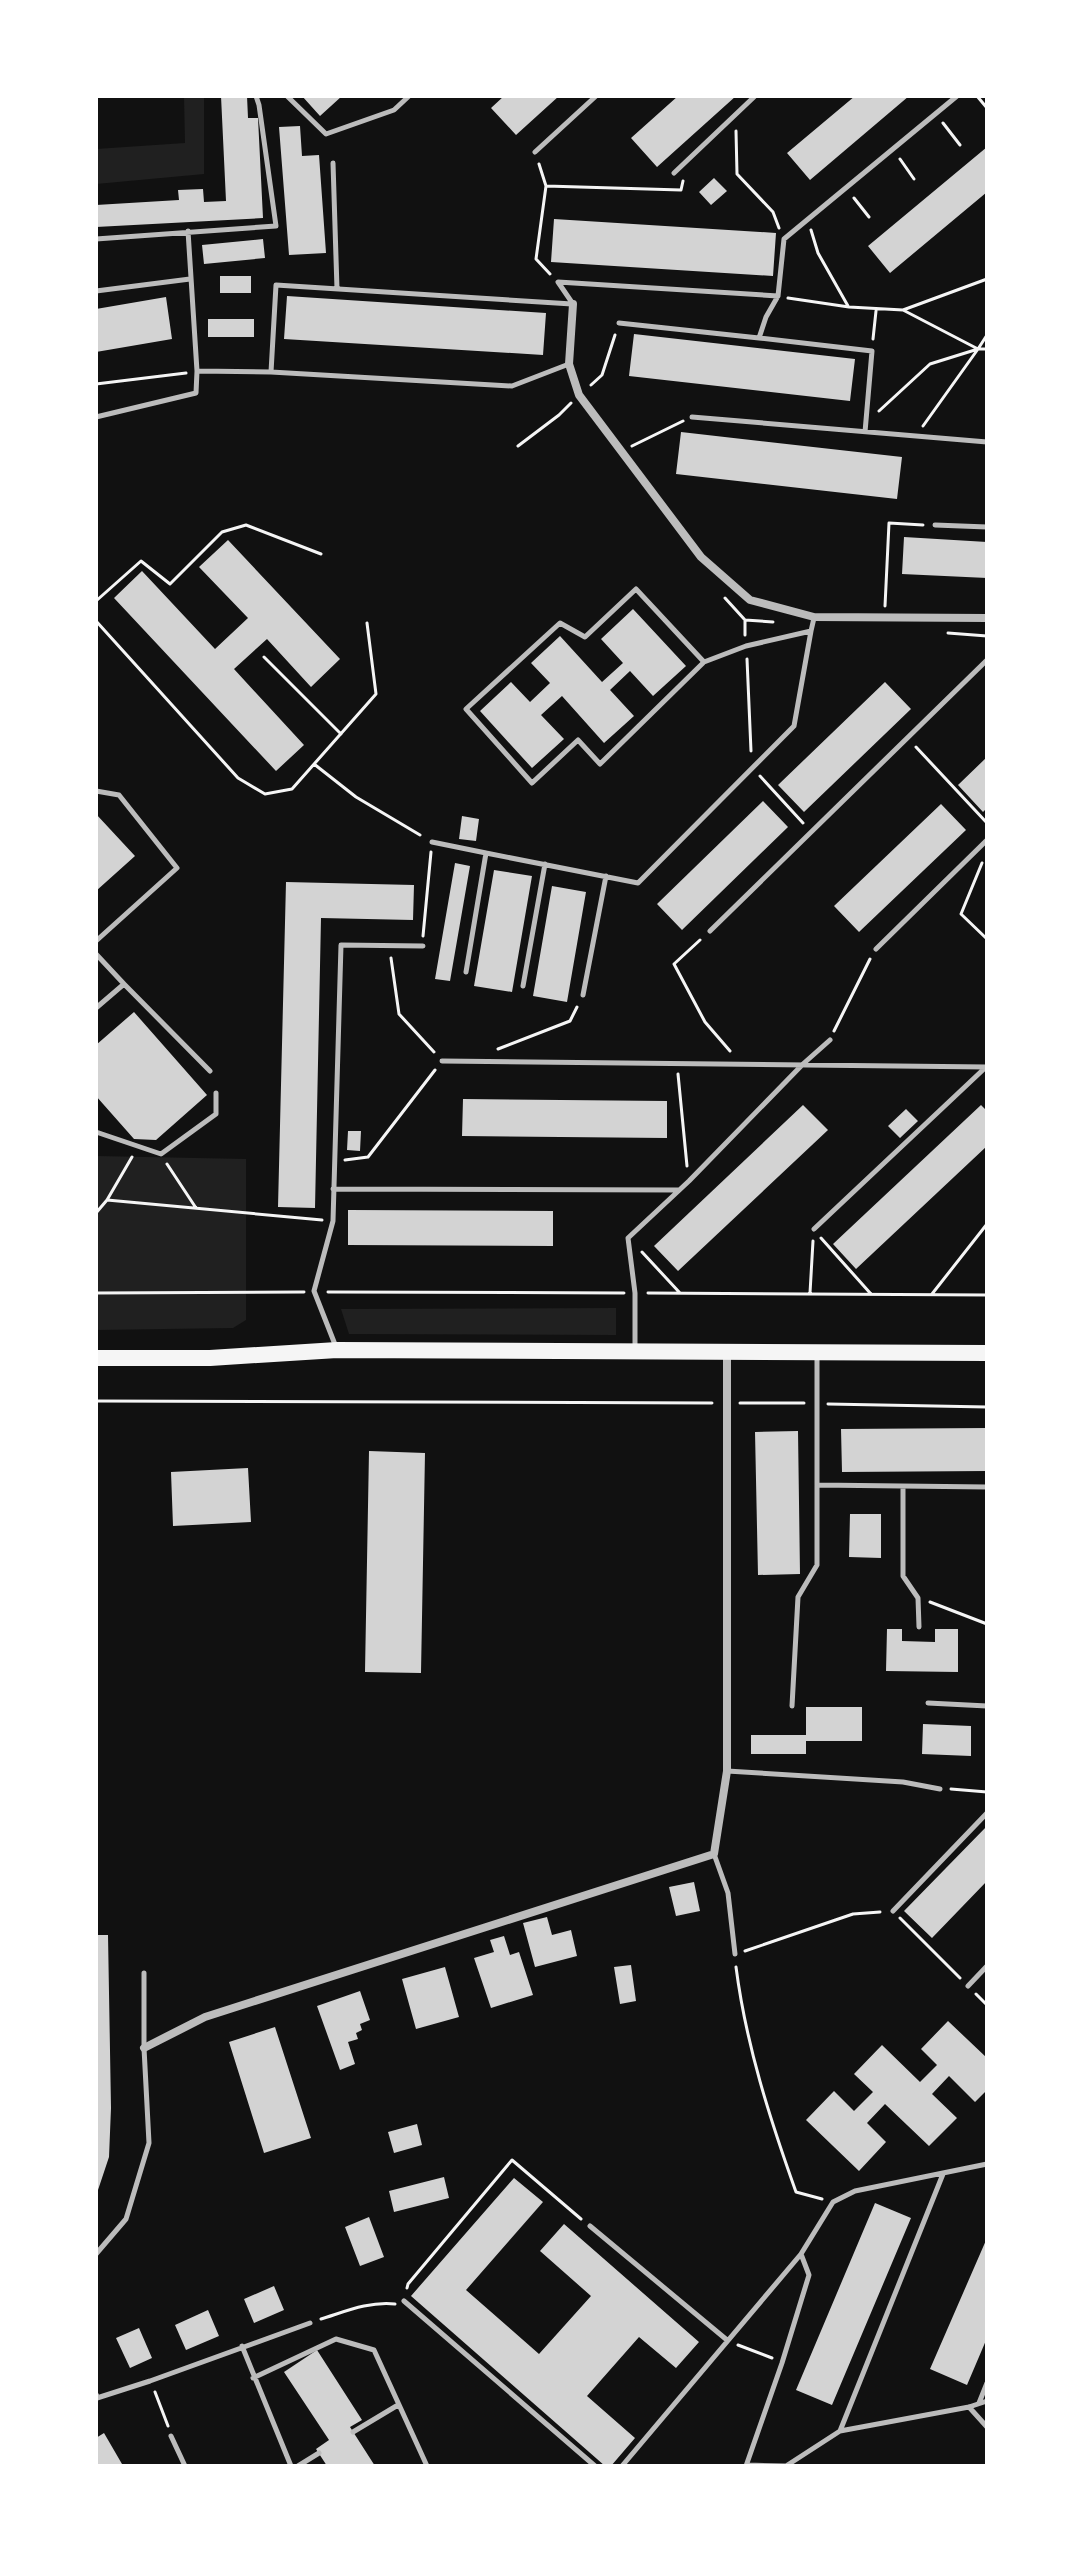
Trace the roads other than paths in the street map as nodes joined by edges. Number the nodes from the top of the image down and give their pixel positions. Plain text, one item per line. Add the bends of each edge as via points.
1 (256, 96) edge
2 (287, 96) edge
3 (409, 96) edge
4 (596, 96) edge
5 (755, 96) edge
6 (957, 96) edge
7 (535, 152) road end
8 (333, 163) dead end
9 (674, 173) dead end
10 (188, 231) junction
11 (96, 239) edge
12 (190, 279) junction
13 (337, 289) junction
14 (96, 291) edge
15 (778, 296) junction
16 (573, 304) junction
17 (619, 323) road end
18 (759, 338) junction
19 (569, 364) junction
20 (197, 371) junction
21 (271, 372) junction
22 (96, 417) edge
23 (692, 417) road end
24 (865, 432) junction
25 (987, 442) edge
26 (935, 525) road end
27 (987, 527) edge
28 (814, 617) junction
29 (987, 618) edge
30 (811, 631) junction
31 (987, 660) edge
32 (704, 662) junction
33 (96, 791) edge
34 (987, 840) edge
35 (432, 842) road end
36 (486, 853) junction
37 (545, 864) junction
38 (606, 876) junction
39 (710, 931) road end
40 (96, 941) edge
41 (423, 946) road end
42 (876, 949) road end
43 (96, 954) edge
44 (466, 972) dead end
45 (124, 984) junction
46 (523, 986) dead end
47 (583, 995) road end
48 (96, 1008) edge
49 (830, 1040) road end
50 (442, 1061) road end
51 (803, 1064) junction
52 (987, 1067) edge
53 (210, 1071) dead end
54 (216, 1093) dead end
55 (96, 1132) edge
56 (333, 1189) junction
57 (679, 1190) junction
58 (814, 1229) road end
59 (337, 1350) junction
60 (635, 1351) junction
61 (727, 1352) junction
62 (817, 1353) junction
63 (987, 1353) edge
64 (96, 1358) edge
65 (817, 1485) junction
66 (903, 1487) junction
67 (987, 1487) edge
68 (919, 1627) dead end
69 (928, 1703) dead end
70 (792, 1706) dead end
71 (987, 1706) edge
72 (727, 1771) junction
73 (940, 1789) road end
74 (987, 1813) edge
75 (714, 1854) junction
76 (893, 1911) road end
77 (735, 1954) road end
78 (987, 1966) edge
79 (144, 1973) dead end
80 (968, 1986) road end
81 (144, 2048) junction
82 (987, 2164) edge
83 (943, 2173) junction
84 (590, 2226) road end
85 (96, 2254) edge
86 (801, 2254) junction
87 (404, 2301) road end
88 (310, 2323) road end
89 (727, 2340) junction
90 (242, 2346) junction
91 (253, 2378) junction
92 (987, 2383) edge
93 (97, 2396) edge
94 (987, 2401) edge
95 (979, 2403) junction
96 (398, 2405) junction
97 (969, 2407) junction
98 (987, 2427) edge
99 (840, 2431) junction
100 (353, 2432) dead end
101 (171, 2436) road end
102 (319, 2453) dead end
103 (747, 2465) edge
104 (185, 2466) edge
105 (291, 2466) edge
106 (298, 2466) edge
107 (427, 2466) edge
108 (595, 2466) edge
109 (622, 2466) edge

1 - 10 lane via 276,226
2 - 3 lane via 326,134 394,110
4 - 7 lane
5 - 9 lane
6 - 15 lane via 784,239
8 - 13 lane
10 - 11 lane
10 - 12 lane
12 - 14 lane
12 - 20 lane
13 - 16 lane
13 - 21 lane via 276,285
15 - 16 lane via 558,282
15 - 18 lane
16 - 19 street
17 - 18 lane
18 - 24 lane via 872,351
19 - 21 lane via 512,386
19 - 28 street via 579,395 701,557 750,600
20 - 21 lane
20 - 22 lane via 196,393
23 - 24 lane
24 - 25 lane
26 - 27 lane
28 - 29 street
28 - 30 lane
30 - 32 lane
30 - 38 lane via 794,726 638,883
31 - 39 lane
32 - 32 lane via 636,589 585,637 560,623 466,709 532,783 578,740 600,764
33 - 40 lane via 119,795 177,868
34 - 42 lane
35 - 36 lane
36 - 37 lane
36 - 44 lane
37 - 38 lane
37 - 46 lane
38 - 47 lane
41 - 56 lane via 341,945
43 - 45 lane
45 - 48 lane
45 - 53 lane
49 - 51 lane
50 - 51 lane
51 - 52 lane
51 - 57 lane
52 - 58 lane
54 - 55 lane via 216,1114 161,1154
56 - 57 lane
56 - 59 lane via 333,1221 314,1291
57 - 60 lane via 628,1238
59 - 60 main road
59 - 64 main road
60 - 61 main road
61 - 62 main road
61 - 72 street
62 - 63 main road
62 - 65 lane
65 - 66 lane
65 - 70 lane via 817,1565 798,1597
66 - 67 lane
66 - 68 lane via 903,1576 918,1598
69 - 71 lane
72 - 73 lane
72 - 75 street
74 - 76 lane
75 - 77 lane via 728,1893
75 - 81 street via 205,2017
78 - 80 lane
79 - 81 lane
81 - 85 lane via 149,2143 126,2219
82 - 83 lane
83 - 86 lane via 855,2191 833,2202
83 - 99 lane
84 - 89 lane
86 - 89 lane
86 - 103 lane via 809,2275
87 - 108 lane
88 - 90 lane
89 - 109 lane
90 - 91 lane
90 - 93 lane
91 - 96 lane via 336,2339 374,2350
91 - 105 lane
92 - 95 lane
94 - 95 lane
95 - 97 lane
96 - 100 lane
96 - 107 lane
97 - 98 lane
97 - 99 lane
99 - 103 lane via 786,2466
101 - 104 lane
102 - 106 lane

